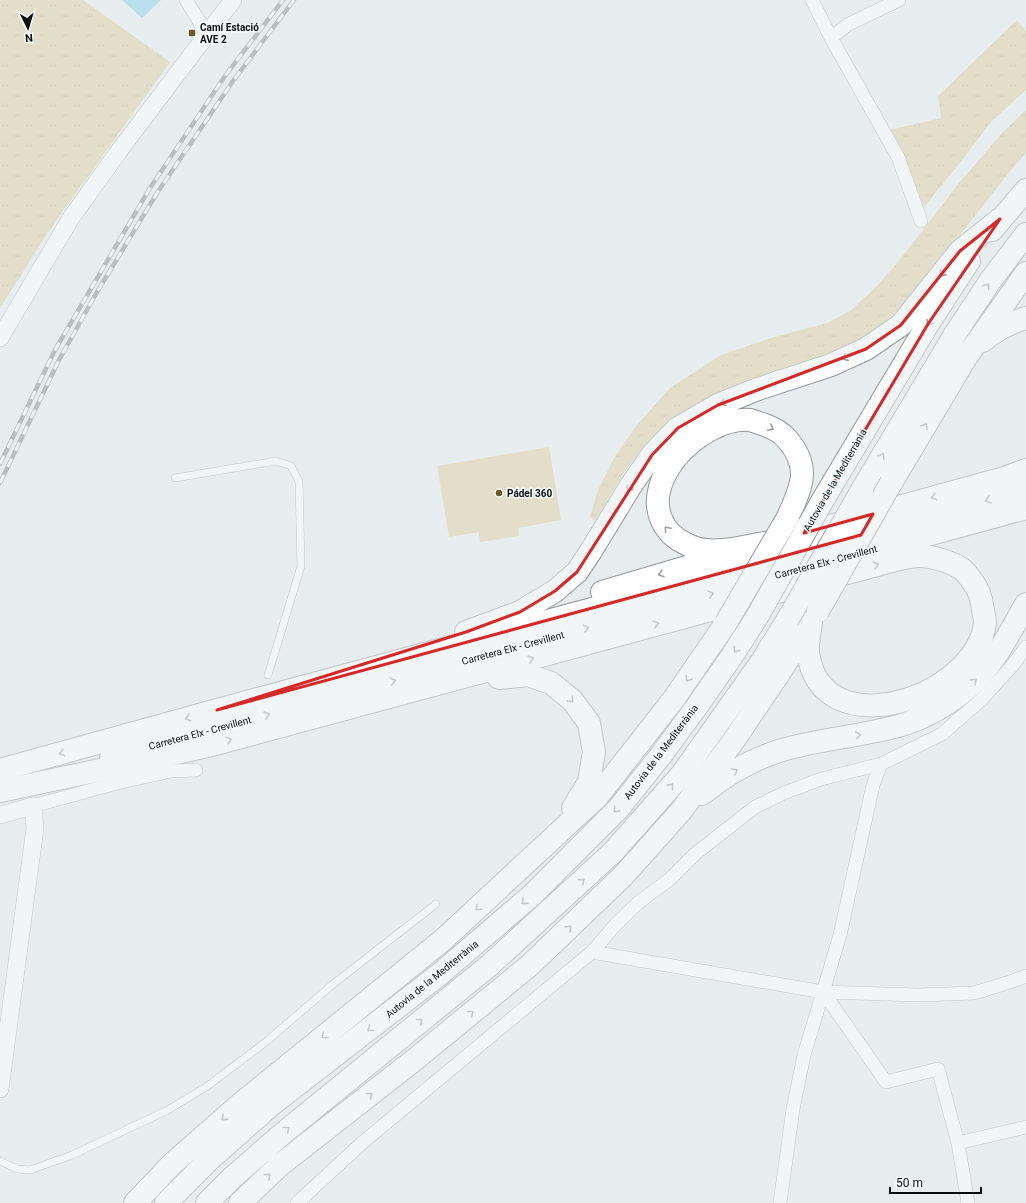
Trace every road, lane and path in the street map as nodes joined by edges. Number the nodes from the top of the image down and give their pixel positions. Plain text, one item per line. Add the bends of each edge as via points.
1 (186, 0) edge
2 (227, 0) edge
3 (234, 0) edge
4 (812, 0) edge
5 (899, 0) edge
6 (206, 32) junction
7 (831, 38) junction
8 (1026, 190) edge
9 (1000, 219) junction
10 (921, 221) dead end
11 (1026, 234) edge
12 (1026, 273) edge
13 (1026, 318) edge
14 (0, 327) edge
15 (0, 338) edge
16 (965, 359) junction
17 (1020, 473) edge
18 (175, 478) dead end
19 (1026, 489) edge
20 (1026, 508) edge
21 (769, 542) junction
22 (1026, 604) edge
23 (815, 616) junction
24 (466, 632) junction
25 (1026, 647) edge
26 (268, 675) dead end
27 (347, 709) junction
28 (217, 710) junction
29 (881, 764) junction
30 (0, 770) edge
31 (196, 770) dead end
32 (0, 789) edge
33 (33, 806) junction
34 (681, 811) junction
35 (0, 815) edge
36 (553, 839) junction
37 (436, 904) dead end
38 (592, 952) junction
39 (1026, 976) edge
40 (823, 992) junction
41 (0, 1089) edge
42 (1026, 1127) edge
43 (958, 1143) junction
44 (0, 1161) edge
45 (135, 1203) edge
46 (166, 1203) edge
47 (207, 1203) edge
48 (240, 1203) edge
49 (296, 1203) edge
50 (780, 1203) edge
51 (967, 1203) edge

1 - 6 street
2 - 6 street
3 - 6 street
4 - 7 street
5 - 7 street via 847,25
6 - 14 street via 133,123 58,230
6 - 15 street via 71,218
7 - 10 street via 898,157
8 - 9 highway, Autovia de la Mediterrània
9 -> 24 highway via 960,251 901,325 866,349 831,365 718,405 678,428 652,455 576,572 555,591 520,612
9 -> 46 highway, Autovia de la Mediterrània, bridge via 928,324 732,656 695,710 619,808 532,895 440,974 271,1105 209,1160
47 -> 11 highway, bridge via 280,1135 490,964 613,852 682,774 762,661 962,325 990,281
12 - 16 highway
13 - 16 highway via 1008,324 988,336
23 -> 16 highway, bridge via 890,483
17 -> 21 highway
18 - 26 lane via 276,461 291,466 299,481 301,566
19 -> 28 highway, Carretera Elx - Crevillent via 651,594
32 -> 20 highway, Carretera Elx - Crevillent
21 -> 24 highway
21 -> 36 highway, bridge via 725,550 705,550 675,538 664,526 659,512 658,495 664,477 674,460 688,445 707,432 728,423 750,420 771,427 786,438 799,455 802,470 800,489 788,517 726,623 674,700 597,797
34 -> 22 highway via 740,767 778,752 816,741 899,726 924,716 971,685 987,668
27 -> 23 highway via 885,563 919,556 942,560 963,570 976,586 982,602 985,623 978,645 964,664 945,681 917,697 888,705 862,706 836,698 822,688 808,652
23 - 34 highway via 732,743
24 - 28 highway
25 - 29 street via 982,698 942,734
32 -> 27 highway via 212,745
27 -> 36 highway via 480,680 528,675 551,683 572,700 589,723 594,752 589,782
28 -> 30 highway, Carretera Elx - Crevillent
29 - 38 street via 821,779 784,792 755,807 639,902
29 - 40 street via 873,785 840,935
31 - 33 street via 171,771
33 - 35 street
33 - 41 street via 35,828
48 -> 34 highway via 280,1165 530,965 624,875
36 -> 45 highway via 444,939 238,1106 172,1164
37 - 44 lane via 332,985 267,1041 206,1087 166,1111 72,1155 30,1170 17,1169
38 - 40 street
38 - 49 street via 362,1143
39 - 40 street via 974,993 918,995
40 - 43 street via 886,1082 938,1069
40 - 50 street via 804,1055 793,1109
42 - 43 street
43 - 51 street

